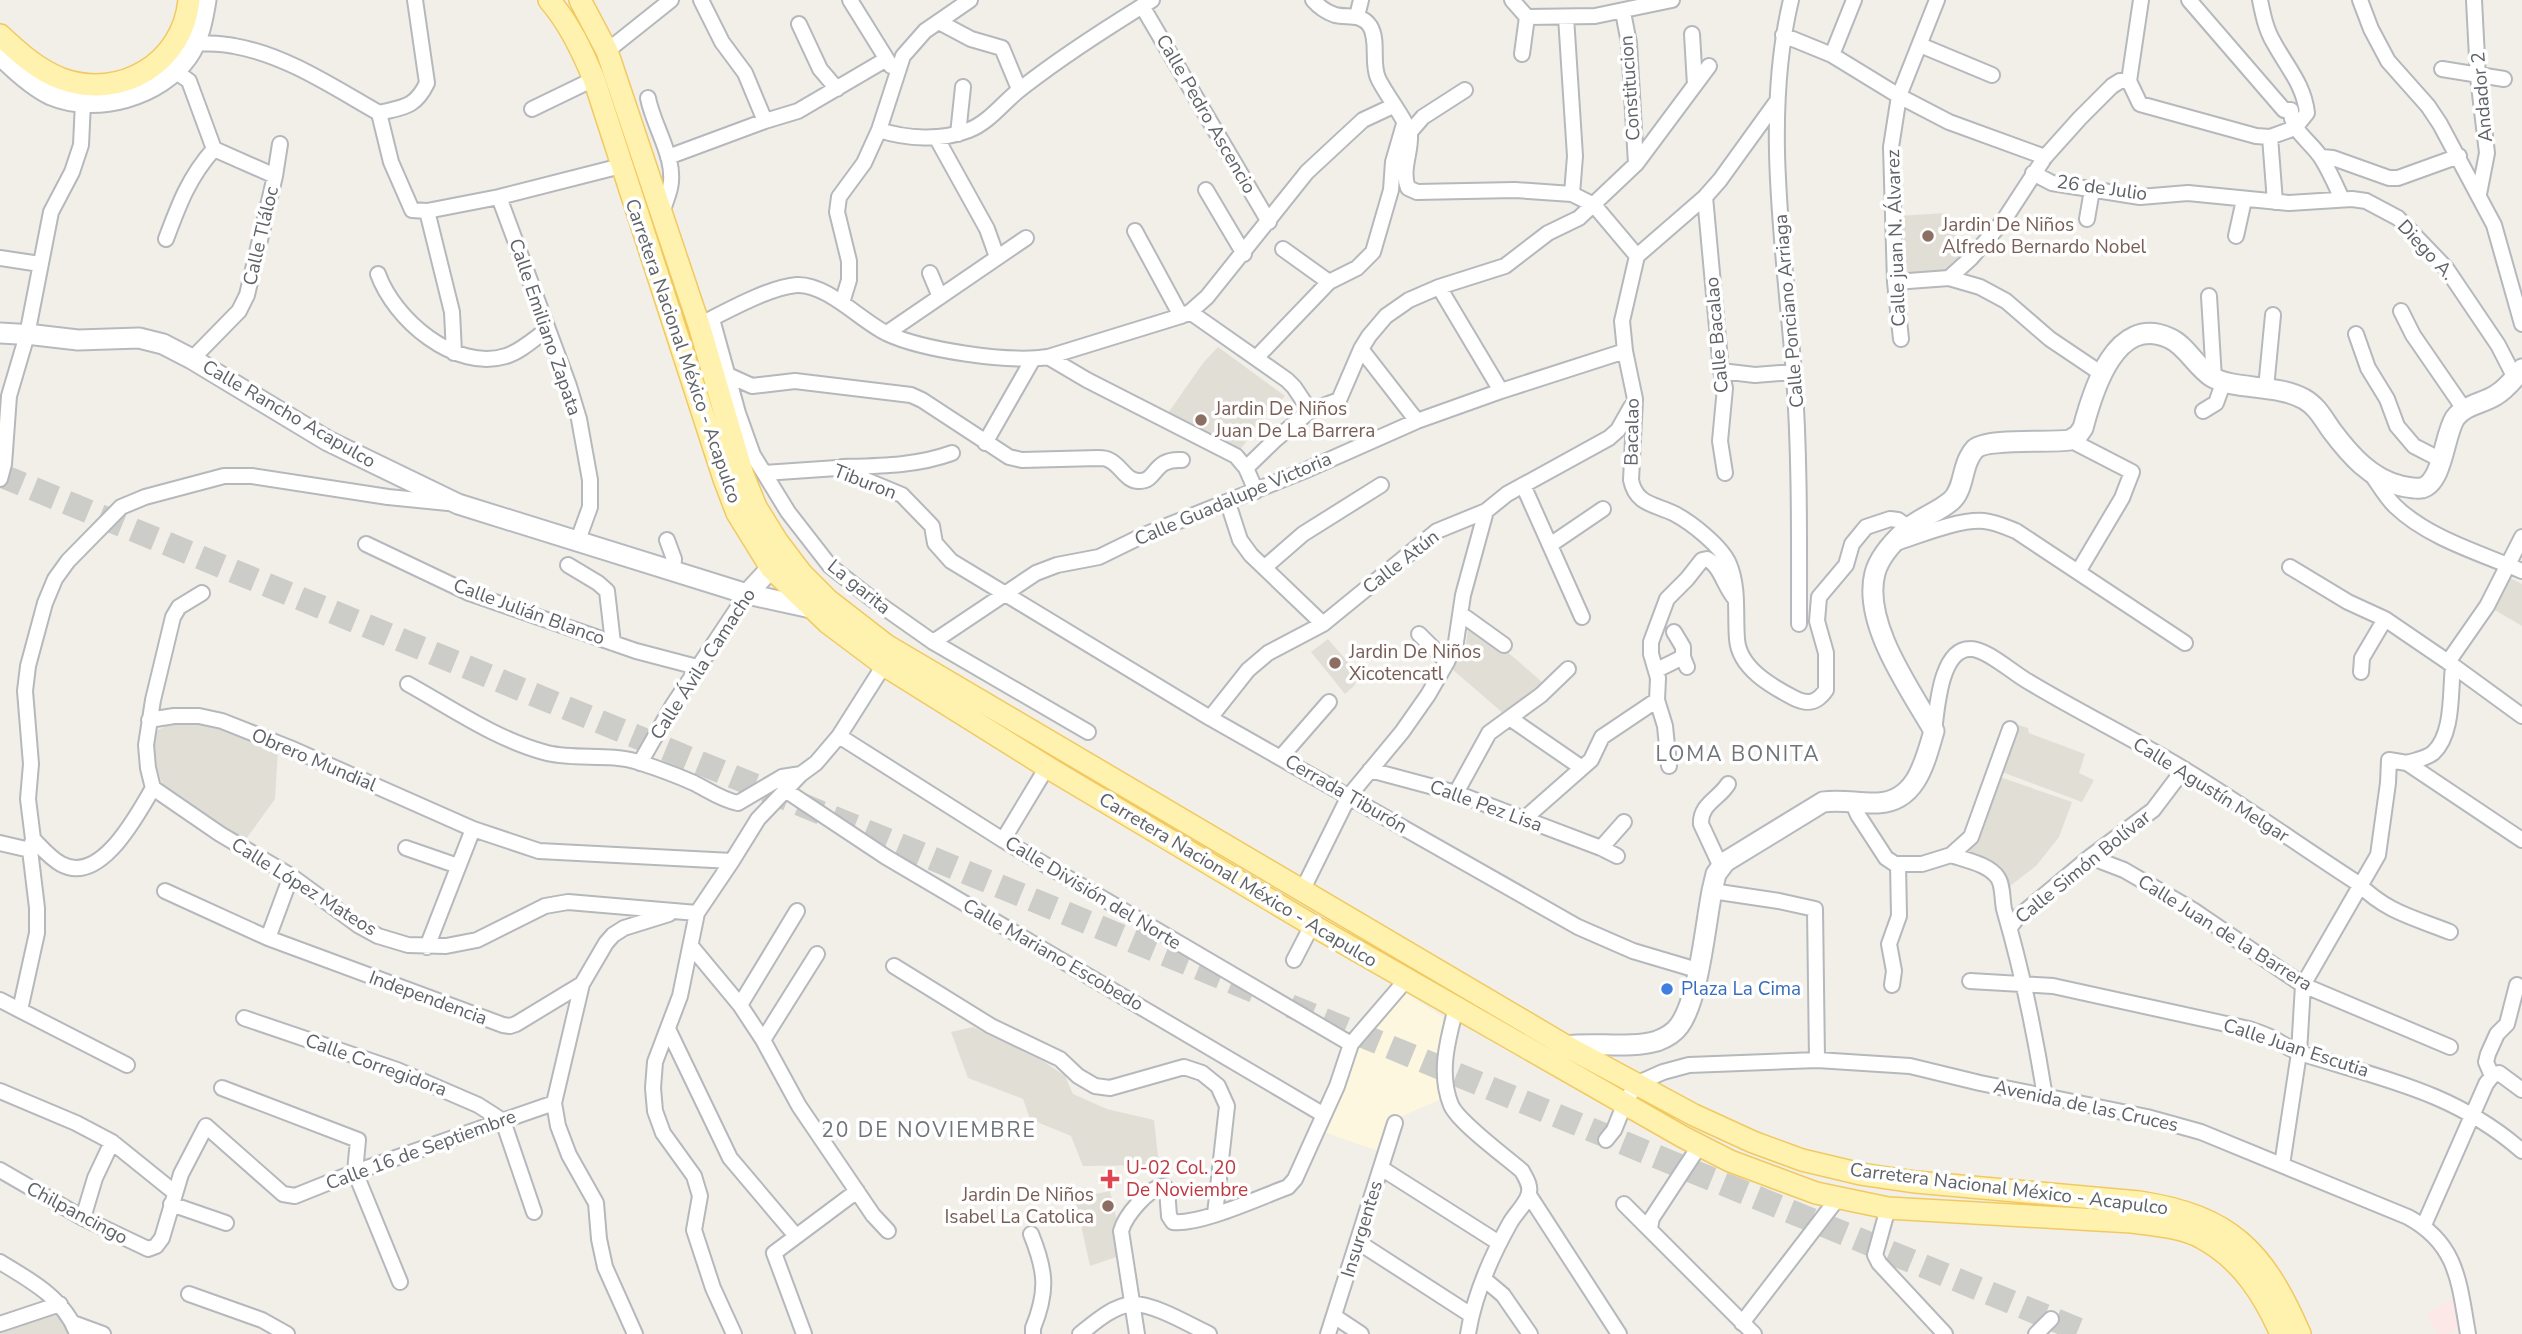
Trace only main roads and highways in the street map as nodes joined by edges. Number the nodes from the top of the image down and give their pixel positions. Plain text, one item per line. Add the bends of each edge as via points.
1 (177, 0) edge
2 (189, 0) edge
3 (549, 0) edge
4 (580, 0) edge
5 (0, 18) edge
6 (0, 35) edge
7 (1561, 1054) junction
8 (1821, 1164) junction
9 (1815, 1193) junction
10 (2281, 1334) edge
11 (2300, 1334) edge

1 - 5 main road via 158,43 127,67 106,73 63,67 40,54
2 - 6 main road via 180,37 167,53 131,79 105,85 81,85 59,78
3 - 7 main road, Carretera Nacional México - Acapulco via 594,79 724,479 737,513 771,568 811,608 884,665 1047,767 1456,1008
4 - 7 main road, Carretera Nacional México - Acapulco via 607,51 661,216 705,322 743,475 756,507 802,574 886,645 1302,891
7 - 8 main road, Carretera Nacional México - Acapulco via 1636,1084 1753,1142
7 - 9 main road, Carretera Nacional México - Acapulco via 1625,1103 1700,1145
8 - 9 main road
8 - 11 main road, Carretera Nacional México - Acapulco via 1916,1182 2175,1208 2205,1219 2259,1259
9 - 10 main road, Carretera Nacional México - Acapulco via 1888,1208 2132,1222 2200,1236 2229,1255 2248,1276

